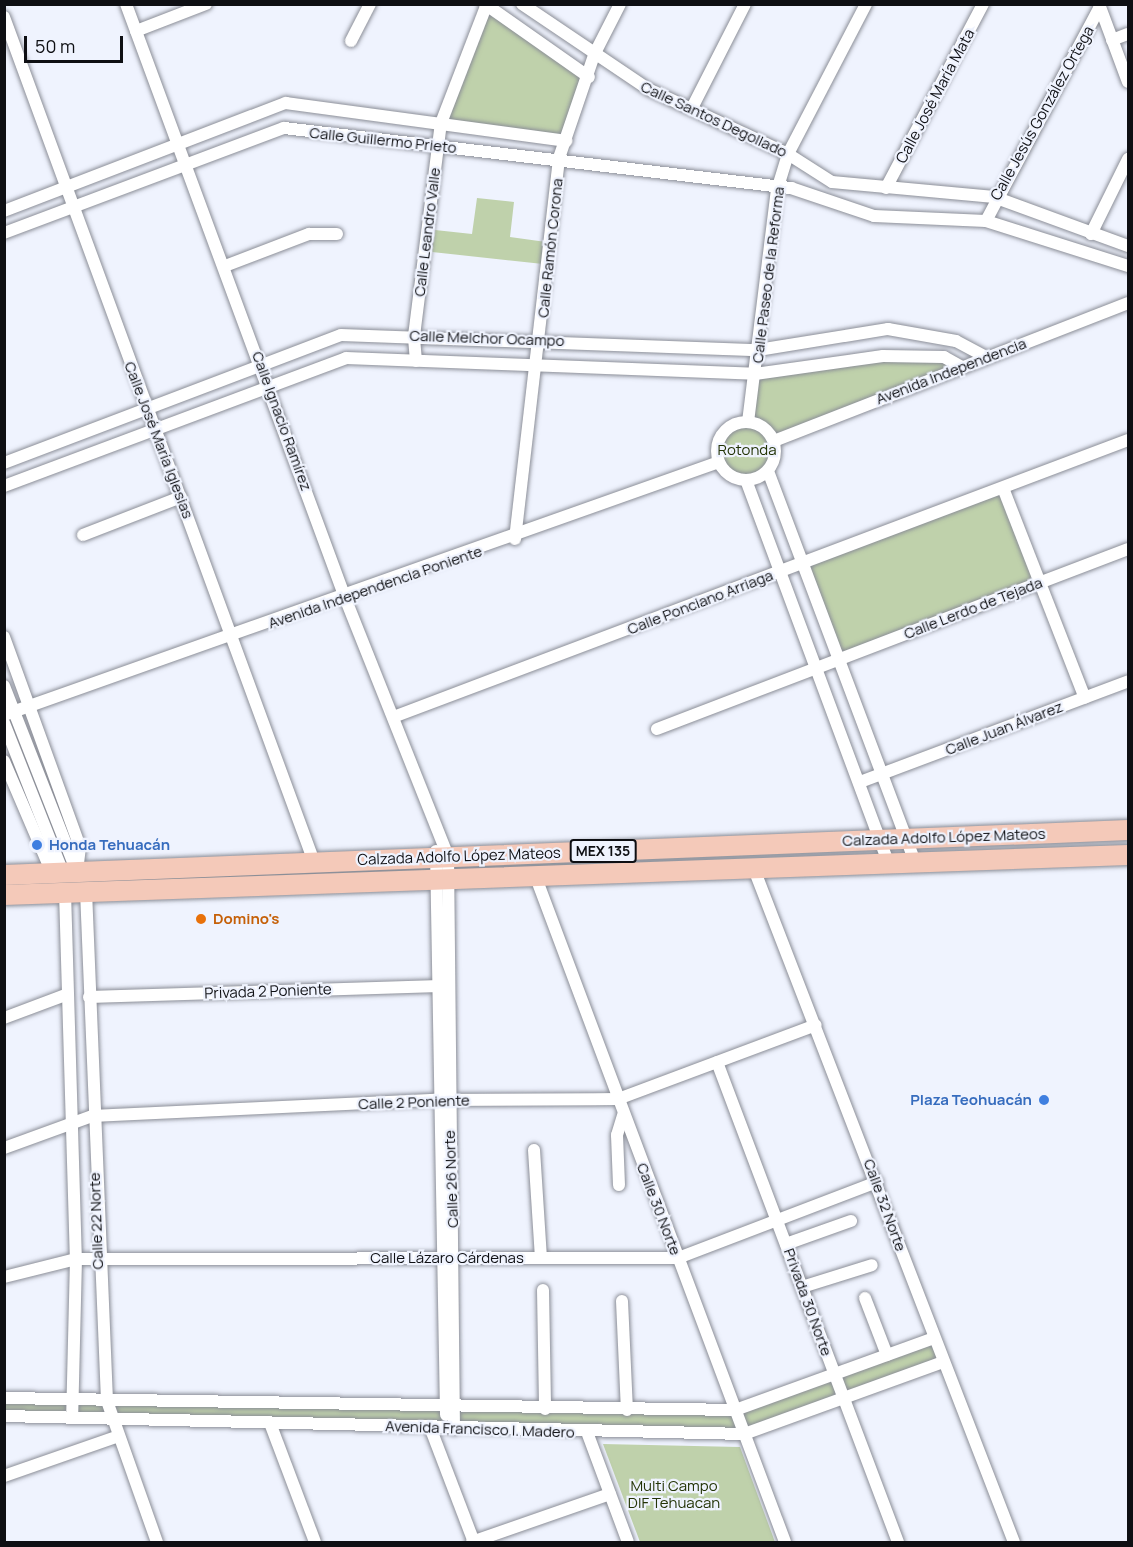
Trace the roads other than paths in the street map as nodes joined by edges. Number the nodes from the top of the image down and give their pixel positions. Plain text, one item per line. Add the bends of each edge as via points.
1 (126, 4) edge
2 (206, 4) edge
3 (370, 4) edge
4 (522, 4) edge
5 (620, 4) edge
6 (745, 4) edge
7 (866, 4) edge
8 (983, 4) edge
9 (1099, 6) edge
10 (492, 7) edge
11 (4, 17) edge
12 (136, 32) junction
13 (1128, 34) edge
14 (1112, 40) junction
15 (351, 41) dead end
16 (594, 55) junction
17 (589, 77) junction
18 (1128, 82) edge
19 (693, 106) junction
20 (441, 123) junction
21 (566, 141) junction
22 (178, 142) junction
23 (438, 146) junction
24 (788, 154) junction
25 (559, 158) junction
26 (1128, 159) edge
27 (187, 164) junction
28 (63, 186) junction
29 (886, 188) junction
30 (777, 190) junction
31 (994, 197) junction
32 (71, 207) junction
33 (4, 211) edge
34 (986, 221) junction
35 (4, 233) edge
36 (337, 234) dead end
37 (1091, 234) junction
38 (1128, 246) edge
39 (225, 266) junction
40 (1128, 266) edge
41 (1128, 303) edge
42 (414, 336) junction
43 (541, 340) junction
44 (758, 350) junction
45 (986, 357) junction
46 (416, 361) junction
47 (262, 365) junction
48 (538, 366) junction
49 (962, 367) junction
50 (755, 374) junction
51 (270, 385) junction
52 (148, 409) junction
53 (748, 422) junction
54 (156, 429) junction
55 (1128, 440) edge
56 (774, 441) junction
57 (719, 462) junction
58 (4, 463) edge
59 (768, 471) junction
60 (746, 480) junction
61 (4, 486) edge
62 (1003, 488) junction
63 (181, 496) junction
64 (83, 535) dead end
65 (515, 539) junction
66 (1128, 549) edge
67 (803, 564) junction
68 (781, 572) junction
69 (1040, 583) junction
70 (344, 595) junction
71 (4, 637) edge
72 (228, 639) junction
73 (837, 660) junction
74 (817, 667) junction
75 (1128, 681) edge
76 (4, 686) edge
77 (1085, 698) junction
78 (30, 710) junction
79 (9, 714) edge
80 (396, 716) junction
81 (657, 729) dead end
82 (9, 731) edge
83 (4, 761) edge
84 (880, 776) junction
85 (860, 782) junction
86 (1128, 830) edge
87 (905, 839) junction
88 (882, 840) junction
89 (1128, 855) edge
90 (441, 857) junction
91 (314, 862) junction
92 (915, 863) junction
93 (889, 864) junction
94 (754, 869) junction
95 (64, 872) junction
96 (4, 875) edge
97 (535, 875) junction
98 (439, 880) junction
99 (86, 891) junction
100 (65, 892) junction
101 (4, 895) edge
102 (434, 986) junction
103 (447, 986) junction
104 (68, 994) junction
105 (89, 997) junction
106 (4, 1018) edge
107 (816, 1025) junction
108 (717, 1062) junction
109 (618, 1099) junction
110 (443, 1100) junction
111 (624, 1114) junction
112 (92, 1116) junction
113 (69, 1121) junction
114 (4, 1148) edge
115 (534, 1150) dead end
116 (877, 1182) junction
117 (620, 1185) dead end
118 (778, 1220) junction
119 (851, 1221) dead end
120 (786, 1244) junction
121 (97, 1258) junction
122 (449, 1258) junction
123 (542, 1258) junction
124 (678, 1258) junction
125 (76, 1259) junction
126 (872, 1264) dead end
127 (4, 1277) edge
128 (802, 1287) junction
129 (543, 1290) dead end
130 (865, 1298) dead end
131 (622, 1301) dead end
132 (934, 1338) junction
133 (887, 1355) junction
134 (943, 1362) junction
135 (834, 1375) junction
136 (4, 1398) edge
137 (844, 1398) junction
138 (73, 1399) junction
139 (107, 1401) junction
140 (451, 1408) junction
141 (545, 1409) junction
142 (627, 1410) junction
143 (735, 1410) junction
144 (4, 1416) edge
145 (72, 1418) junction
146 (109, 1419) junction
147 (270, 1423) junction
148 (430, 1427) junction
149 (450, 1429) junction
150 (587, 1432) junction
151 (744, 1434) junction
152 (116, 1437) junction
153 (4, 1476) edge
154 (610, 1494) junction
155 (157, 1542) edge
156 (315, 1542) edge
157 (474, 1542) edge
158 (628, 1542) edge
159 (785, 1542) edge
160 (898, 1542) edge
161 (1014, 1542) edge

1 - 12 street, Calle Ignacio Ramírez
2 - 12 street
3 - 15 street
4 - 16 street, Calle Santos Degollado
5 - 16 street, Calle Ramón Corona
6 - 19 street
7 - 24 street, Calle Paseo de la Reforma
8 - 29 street, Calle José María Mata
9 - 14 street
9 - 31 street, Calle Jesús González Ortega
10 - 17 street
10 - 20 street, Calle Leandro Valle
11 - 28 street, Calle José María Iglesias
12 - 22 street, Calle Ignacio Ramírez
13 - 14 street
14 - 18 street
16 - 17 street, Calle Ramón Corona
16 - 19 street, Calle Santos Degollado via 648,89
17 - 21 street, Calle Ramón Corona
19 - 24 street, Calle Santos Degollado
20 - 21 street, Calle Guillermo Prieto
20 - 22 street, Calle Guillermo Prieto via 286,104
20 - 23 street, Calle Leandro Valle
21 - 25 street, Calle Ramón Corona
22 - 27 street, Calle Ignacio Ramírez
22 - 28 street, Calle Guillermo Prieto
23 - 25 street, Calle Guillermo Prieto
23 - 27 street, Calle Guillermo Prieto via 284,128
23 - 42 street, Calle Leandro Valle
24 - 29 street, Calle Santos Degollado via 832,182
24 - 30 street, Calle Paseo de la Reforma
25 - 30 street, Calle Guillermo Prieto
25 - 43 street, Calle Ramón Corona
26 - 37 street
27 - 32 street, Calle Guillermo Prieto
27 - 39 street, Calle Ignacio Ramírez
28 - 32 street, Calle José María Iglesias
28 - 33 street, Calle Guillermo Prieto
29 - 31 street, Calle Santos Degollado
30 - 34 street via 791,188 874,216
30 - 44 street, Calle Paseo de la Reforma
31 - 34 street, Calle Jesús González Ortega
31 - 37 street, Calle Santos Degollado
32 - 35 street, Calle Guillermo Prieto
32 - 52 street, Calle José María Iglesias
34 - 40 street
36 - 39 street via 309,234
37 - 38 street, Calle Santos Degollado
39 - 47 street, Calle Ignacio Ramírez
41 - 45 street, Avenida Independencia
42 - 43 street, Calle Melchor Ocampo
42 - 46 street, Calle Leandro Valle
42 - 47 street, Calle Melchor Ocampo via 341,335
43 - 44 street, Calle Melchor Ocampo
43 - 48 street, Calle Ramón Corona
44 - 45 street, Calle Melchor Ocampo via 888,329 956,341
44 - 50 street, Calle Paseo de la Reforma
45 - 49 street, Avenida Independencia
46 - 48 street, Calle Melchor Ocampo
46 - 51 street, Calle Melchor Ocampo via 346,358
47 - 51 street, Calle Ignacio Ramírez
47 - 52 street, Calle Melchor Ocampo
48 - 50 street, Calle Melchor Ocampo
48 - 65 street, Calle Ramón Corona
49 - 50 street, Calle Melchor Ocampo via 944,357 883,356
49 - 56 street, Avenida Independencia
50 - 53 street, Calle Paseo de la Reforma
51 - 54 street, Calle Melchor Ocampo
51 - 70 street, Calle Ignacio Ramírez
52 - 54 street, Calle José María Iglesias
52 - 58 street, Calle Melchor Ocampo
53 - 56 street via 764,428
53 - 57 street via 722,434
54 - 61 street, Calle Melchor Ocampo
54 - 63 street, Calle José María Iglesias
55 - 62 street, Calle Ponciano Arriaga
56 - 59 street
57 - 60 street via 730,475
57 - 65 street, Avenida Independencia Poniente
59 - 60 street
59 - 67 street
60 - 68 street
62 - 67 street, Calle Ponciano Arriaga
62 - 69 street
63 - 64 street
63 - 72 street, Calle José María Iglesias
65 - 70 street, Avenida Independencia Poniente
66 - 69 street, Calle Lerdo de Tejada
67 - 68 street, Calle Ponciano Arriaga
67 - 73 street
68 - 74 street
68 - 80 street, Calle Ponciano Arriaga
69 - 73 street, Calle Lerdo de Tejada
69 - 77 street
70 - 72 street, Avenida Independencia Poniente
70 - 80 street, Calle Ignacio Ramírez
71 - 78 street
72 - 78 street, Avenida Independencia Poniente
72 - 91 street, Calle José María Iglesias
73 - 74 street, Calle Lerdo de Tejada
73 - 84 street
74 - 81 street, Calle Lerdo de Tejada
74 - 85 street
75 - 77 street, Calle Juan Álvarez
76 - 79 street
77 - 84 street, Calle Juan Álvarez
78 - 79 street, Avenida Independencia Poniente
78 - 82 street
78 - 95 street via 80,847
79 - 82 street
80 - 90 street, Calle Ignacio Ramírez via 440,836
82 - 95 street
83 - 95 street
84 - 85 street, Calle Juan Álvarez
84 - 87 street
85 - 88 street
86 - 87 main road, Calzada Adolfo López Mateos / MEX 135
87 - 88 main road, Calzada Adolfo López Mateos / MEX 135
87 - 92 street
88 - 90 main road, Calzada Adolfo López Mateos / MEX 135
88 - 93 street
89 - 92 main road, Calzada Adolfo López Mateos / MEX 135
90 - 91 main road, Calzada Adolfo López Mateos / MEX 135
90 - 98 street, Calle 26 Norte
91 - 95 main road, Calzada Adolfo López Mateos / MEX 135
92 - 93 main road, Calzada Adolfo López Mateos / MEX 135
93 - 94 main road, Calzada Adolfo López Mateos / MEX 135
94 - 97 main road, Calzada Adolfo López Mateos / MEX 135
94 - 107 street, Calle 32 Norte
95 - 96 main road, Calzada Adolfo López Mateos / MEX 135
97 - 98 main road, Calzada Adolfo López Mateos / MEX 135
97 - 109 street, Calle 30 Norte
98 - 99 main road, Calzada Adolfo López Mateos / MEX 135
98 - 102 street, Calle 26 Norte
98 - 103 street, Calle 26 Norte
99 - 100 main road, Calzada Adolfo López Mateos / MEX 135
99 - 105 street, Calle 22 Norte
100 - 101 main road, Calzada Adolfo López Mateos / MEX 135
100 - 104 street, Calle 22 Norte
102 - 103 street, Privada 2 Poniente
102 - 105 street, Privada 2 Poniente
102 - 110 street, Calle 26 Norte
103 - 110 street, Calle 26 Norte
104 - 106 street
104 - 113 street, Calle 22 Norte
105 - 112 street, Calle 22 Norte
107 - 108 street, Calle 2 Poniente
107 - 116 street, Calle 32 Norte
108 - 109 street, Calle 2 Poniente
108 - 118 street, Privada 30 Norte
109 - 110 street, Calle 2 Poniente
109 - 111 street, Calle 30 Norte
110 - 112 street, Calle 2 Poniente
110 - 122 street, Calle 26 Norte
111 - 117 street via 617,1135
111 - 124 street, Calle 30 Norte
112 - 113 street, Calle 2 Poniente
112 - 121 street, Calle 22 Norte
113 - 114 street, Calle 2 Poniente
113 - 125 street, Calle 22 Norte
115 - 123 street
116 - 118 street, Calle Lázaro Cárdenas
116 - 132 street, Calle 32 Norte
118 - 120 street, Privada 30 Norte
118 - 124 street, Calle Lázaro Cárdenas
119 - 120 street
120 - 128 street, Privada 30 Norte
121 - 122 street, Calle Lázaro Cárdenas
121 - 125 street, Calle Lázaro Cárdenas
121 - 139 street, Calle 22 Norte
122 - 123 street, Calle Lázaro Cárdenas
122 - 140 street, Calle 26 Norte
123 - 124 street, Calle Lázaro Cárdenas
124 - 143 street, Calle 30 Norte
125 - 127 street, Calle Lázaro Cárdenas
125 - 138 street, Calle 22 Norte
126 - 128 street
128 - 135 street, Privada 30 Norte
129 - 141 street
130 - 133 street
131 - 142 street
132 - 133 street, Avenida Francisco I. Madero
132 - 134 street, Calle 32 Norte
133 - 135 street, Avenida Francisco I. Madero
134 - 137 street, Avenida Francisco I. Madero
134 - 161 street, Calle 32 Norte
135 - 137 street, Privada 30 Norte
135 - 143 street, Avenida Francisco I. Madero
136 - 138 street, Avenida Francisco I. Madero
137 - 151 street, Avenida Francisco I. Madero
137 - 160 street, Privada 30 Norte
138 - 139 street, Avenida Francisco I. Madero
138 - 145 street, Calle 22 Norte
139 - 140 street, Avenida Francisco I. Madero
139 - 146 street, Calle 22 Norte
140 - 141 street, Avenida Francisco I. Madero
140 - 149 street, Calle 26 Norte
141 - 142 street, Avenida Francisco I. Madero
142 - 143 street, Avenida Francisco I. Madero
143 - 151 street, Calle 30 Norte
144 - 145 street, Avenida Francisco I. Madero
145 - 146 street, Avenida Francisco I. Madero
146 - 147 street, Avenida Francisco I. Madero
146 - 152 street, Calle 22 Norte
147 - 148 street, Avenida Francisco I. Madero
147 - 156 street
148 - 149 street, Avenida Francisco I. Madero
148 - 157 street
149 - 150 street, Avenida Francisco I. Madero
150 - 151 street, Avenida Francisco I. Madero
150 - 154 street
151 - 159 street, Calle 30 Norte
152 - 153 street
152 - 155 street, Calle 22 Norte
154 - 157 street
154 - 158 street

